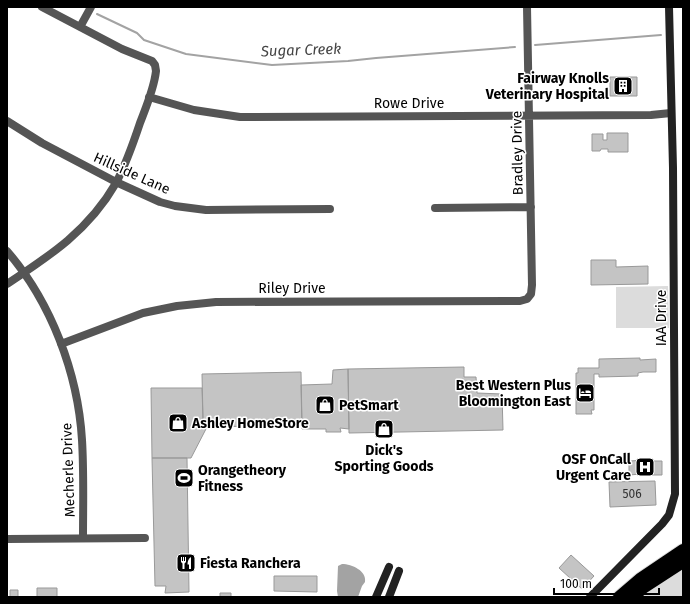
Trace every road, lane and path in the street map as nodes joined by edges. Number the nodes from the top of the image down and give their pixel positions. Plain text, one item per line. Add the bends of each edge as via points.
1 (42, 7) edge
2 (91, 7) edge
3 (527, 7) edge
4 (670, 7) edge
5 (80, 27) junction
6 (149, 97) junction
7 (671, 113) junction
8 (530, 115) junction
9 (7, 121) edge
10 (116, 182) junction
11 (531, 207) junction
12 (435, 208) dead end
13 (330, 209) dead end
14 (7, 251) edge
15 (24, 273) junction
16 (7, 284) edge
17 (529, 298) joint
18 (61, 344) junction
19 (7, 538) edge
20 (83, 538) junction
21 (145, 538) dead end
22 (683, 550) edge
23 (683, 562) edge
24 (389, 567) dead end
25 (400, 571) dead end
26 (376, 597) edge
27 (389, 597) edge
28 (590, 597) edge
29 (619, 597) edge
30 (633, 597) edge

1 - 5 street
2 - 5 street
3 - 8 street, Bradley Drive
4 - 7 street, IAA Drive
5 - 6 street via 152,61 156,76
6 - 8 street, Rowe Drive via 194,110 240,117
6 - 10 street via 131,150
7 - 8 street, Rowe Drive
7 - 28 street, IAA Drive via 676,487 674,500 669,515 662,524
8 - 11 street, Bradley Drive
9 - 10 street, Hillside Lane via 42,143
10 - 13 street, Hillside Lane via 160,202 206,210
10 - 15 street via 89,221
11 - 12 street
11 - 17 street, Bradley Drive via 532,285
14 - 15 street, Mecherle Drive
15 - 16 street
15 - 18 street, Mecherle Drive via 44,306
17 - 18 street, Riley Drive via 520,301 192,304 143,313
18 - 20 street, Mecherle Drive via 73,382 80,419
19 - 20 street
20 - 21 street
22 - 29 highway via 640,579
23 - 30 highway via 648,584
24 - 26 street
25 - 27 street

